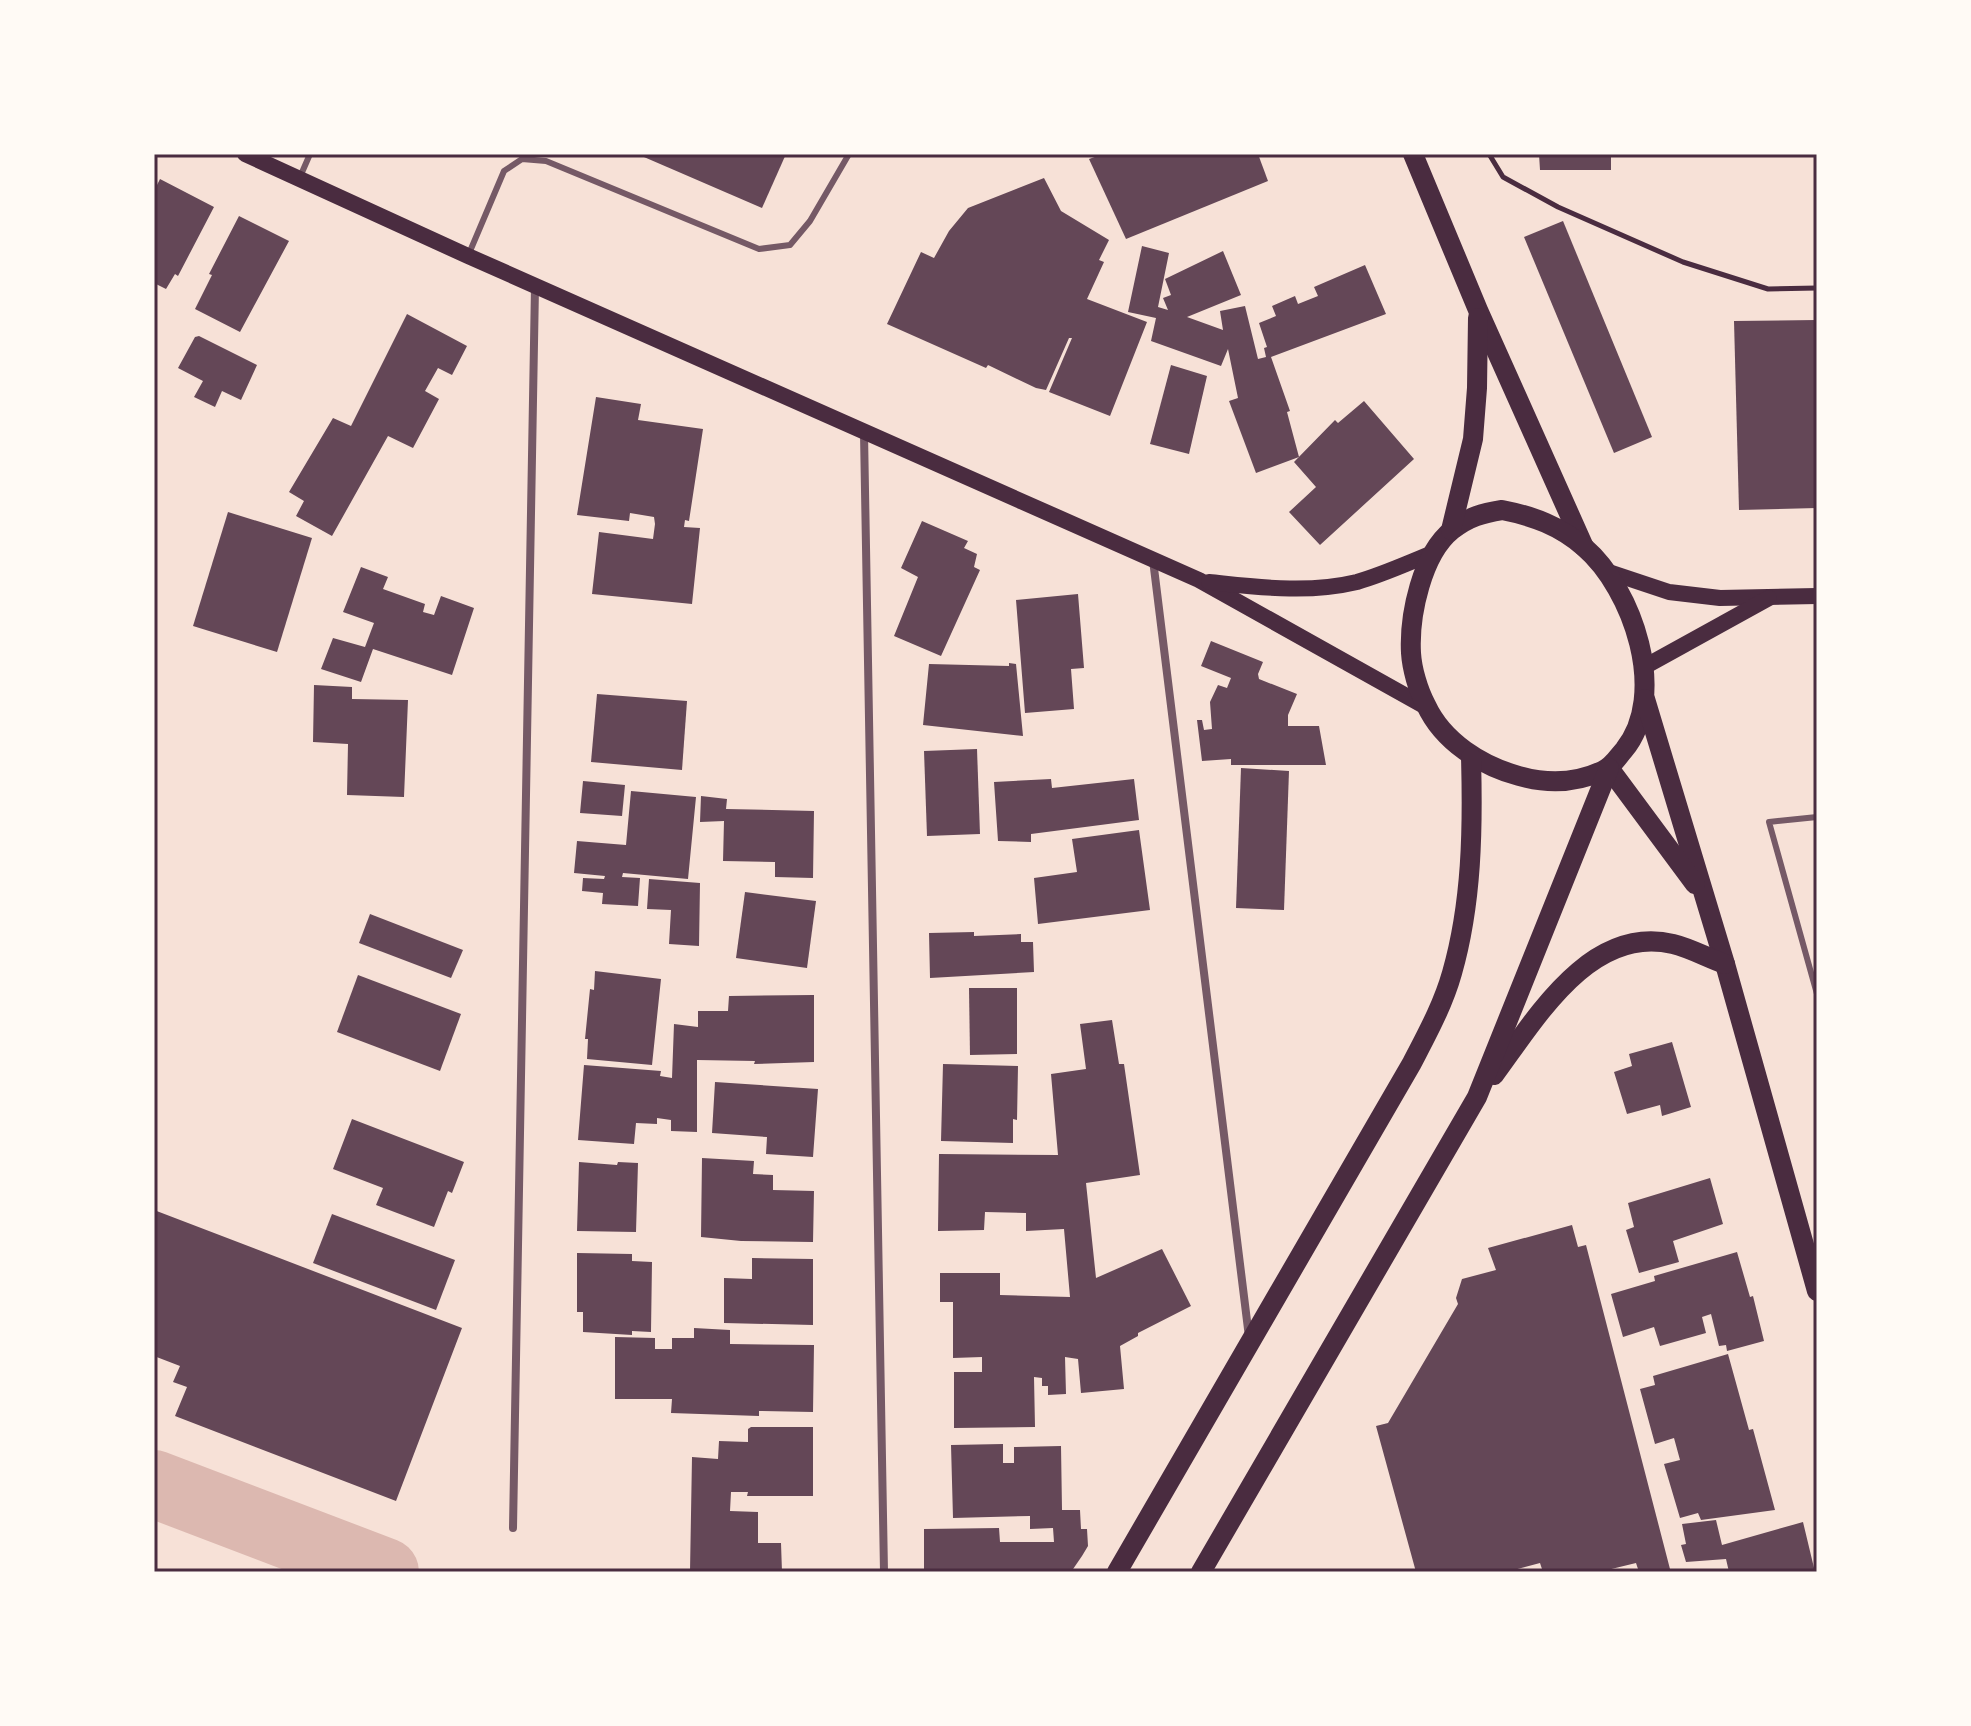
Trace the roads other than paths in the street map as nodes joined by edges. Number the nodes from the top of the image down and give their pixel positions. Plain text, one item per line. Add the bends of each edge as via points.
1 (245, 154) edge
2 (310, 154) edge
3 (849, 154) edge
4 (1413, 154) edge
5 (299, 181) junction
6 (468, 256) junction
7 (535, 286) junction
8 (1478, 310) junction
9 (864, 432) junction
10 (1451, 530) junction
11 (1584, 547) junction
12 (1433, 553) junction
13 (1153, 560) junction
14 (1606, 571) junction
15 (1199, 580) junction
16 (1817, 596) edge
17 (1771, 597) junction
18 (1644, 667) junction
19 (1645, 699) junction
20 (1426, 707) junction
21 (1471, 757) junction
22 (1609, 768) junction
23 (1817, 817) edge
24 (1703, 894) junction
25 (1725, 964) junction
26 (1817, 994) edge
27 (1477, 1097) junction
28 (1817, 1291) edge
29 (1250, 1342) junction
30 (513, 1528) dead end
31 (884, 1572) edge
32 (1117, 1572) edge
33 (1201, 1572) edge

1 - 5 main road
2 - 5 lane
3 - 6 lane via 790,245 759,249 546,161 522,159 504,171
4 - 8 main road
5 - 6 main road
6 - 7 main road
7 - 9 main road
7 - 30 street
8 - 10 main road via 1473,439
8 - 11 main road
9 - 13 main road
9 - 31 street
10 - 11 main road via 1477,514 1502,510 1532,515
10 - 12 main road
11 - 14 main road
12 - 15 main road via 1358,581 1318,588 1277,590
12 - 20 main road via 1412,620 1411,654
13 - 15 main road
13 - 29 street
14 - 17 main road via 1669,592
14 - 18 main road via 1626,605
15 - 20 main road
16 - 17 main road
17 - 18 main road
18 - 19 main road
19 - 22 main road via 1632,740
19 - 24 main road
20 - 21 main road
21 - 22 main road via 1504,772 1546,781 1588,778
21 - 29 main road via 1473,841 1464,918 1437,1015
22 - 24 main road
22 - 27 main road
23 - 26 lane via 1769,822
24 - 25 main road
25 - 27 main road via 1671,943 1634,942 1598,956 1548,1003
25 - 28 main road
27 - 33 main road
29 - 32 main road

